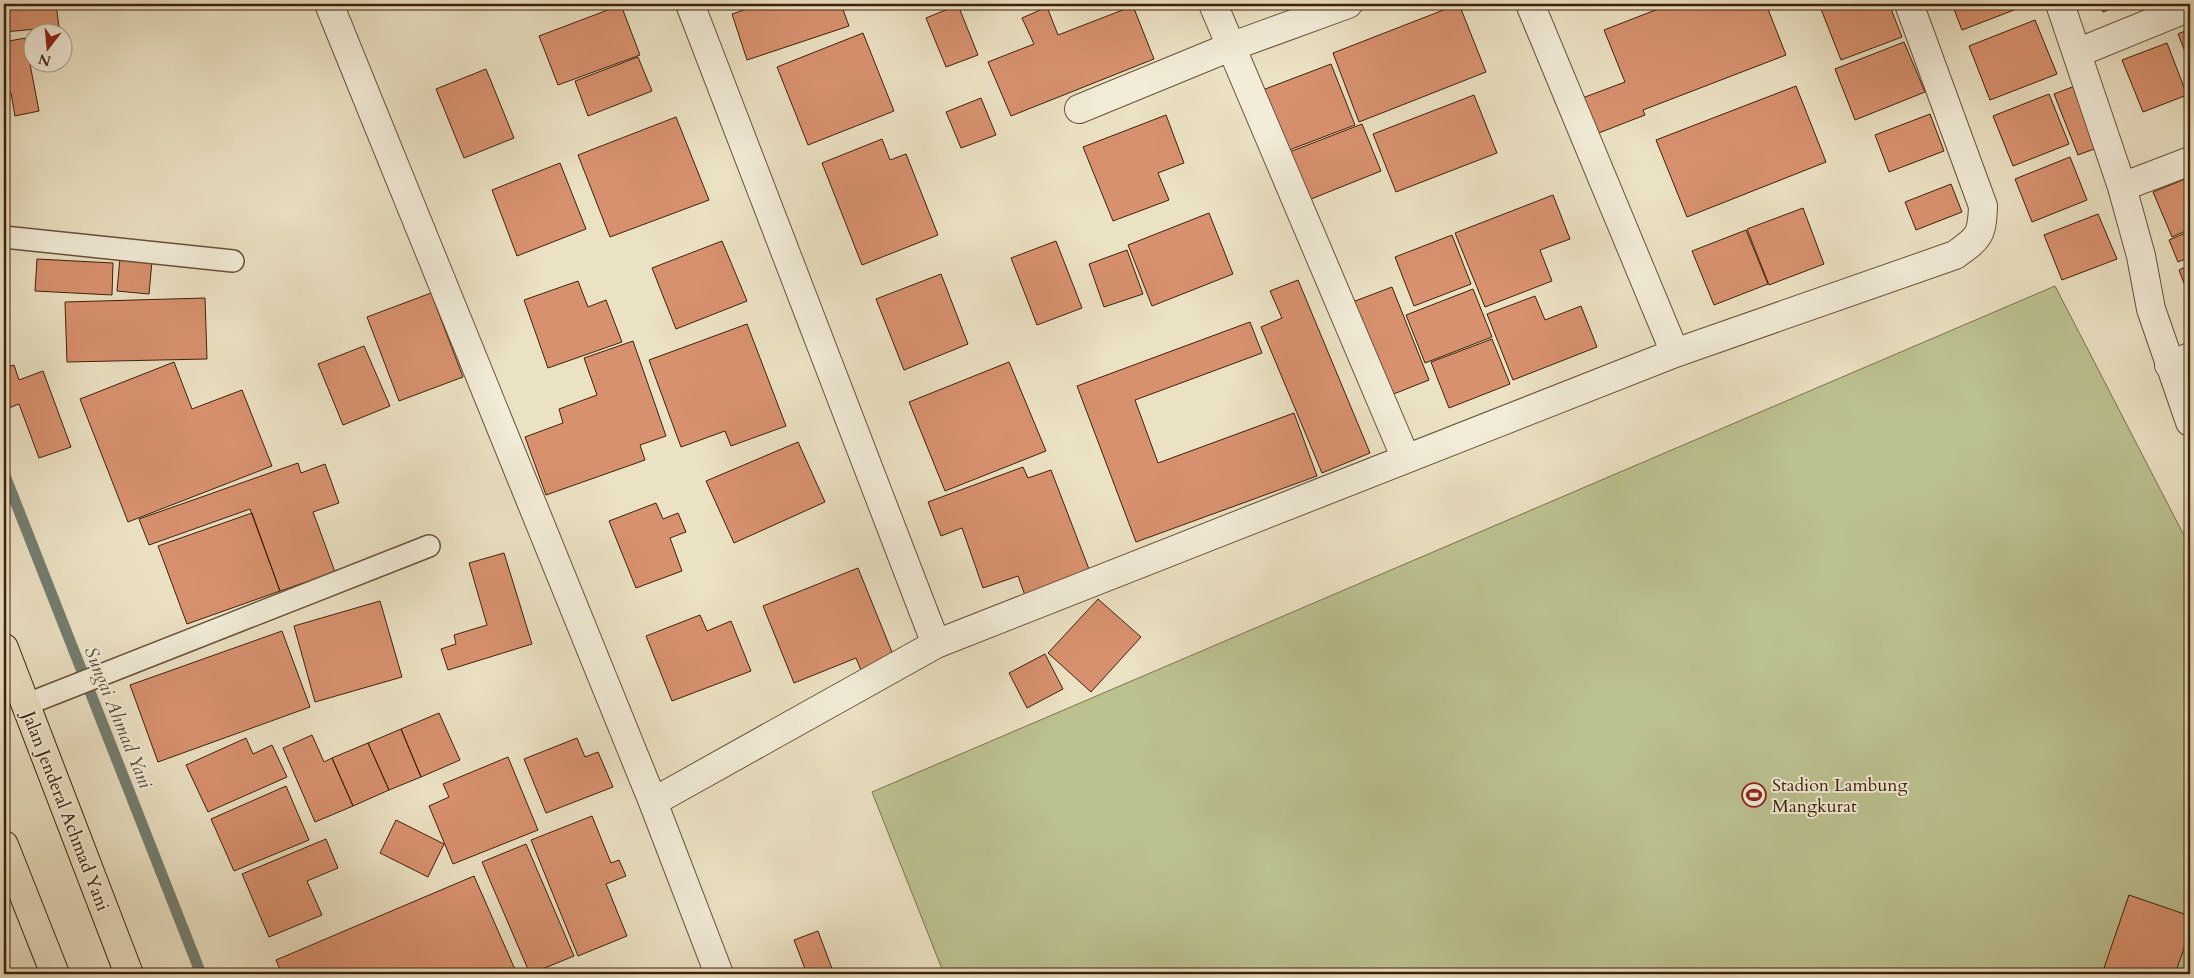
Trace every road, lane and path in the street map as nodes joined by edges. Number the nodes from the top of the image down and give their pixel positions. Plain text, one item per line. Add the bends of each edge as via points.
1 (329, 4) edge
2 (690, 4) edge
3 (1212, 4) edge
4 (1348, 4) edge
5 (1530, 4) edge
6 (1908, 4) edge
7 (2060, 4) edge
8 (2190, 7) edge
9 (1230, 47) junction
10 (2077, 53) junction
11 (1079, 109) dead end
12 (2190, 161) edge
13 (2122, 187) junction
14 (4, 237) edge
15 (233, 261) dead end
16 (1675, 353) junction
17 (2180, 361) edge
18 (2190, 422) edge
19 (1406, 459) junction
20 (429, 546) dead end
21 (936, 644) junction
22 (4, 648) edge
23 (25, 705) junction
24 (653, 802) junction
25 (4, 844) edge
26 (55, 974) edge
27 (129, 974) edge
28 (718, 974) edge

1 - 24 street
2 - 21 street
3 - 9 street
4 - 9 street
5 - 16 street
6 - 16 street via 1983,206 1982,229 1974,242 1955,254
7 - 10 street
8 - 10 street
9 - 11 street
9 - 19 street
10 - 13 street
12 - 13 street
13 - 17 street via 2141,256 2151,310
14 - 15 lane
16 - 19 street
17 - 18 street
19 - 21 street
20 - 23 lane
21 - 24 street
22 - 23 highway, Jalan Jenderal Achmad Yani
23 - 27 highway, Jalan Jenderal Achmad Yani
24 - 28 street
25 - 26 highway

